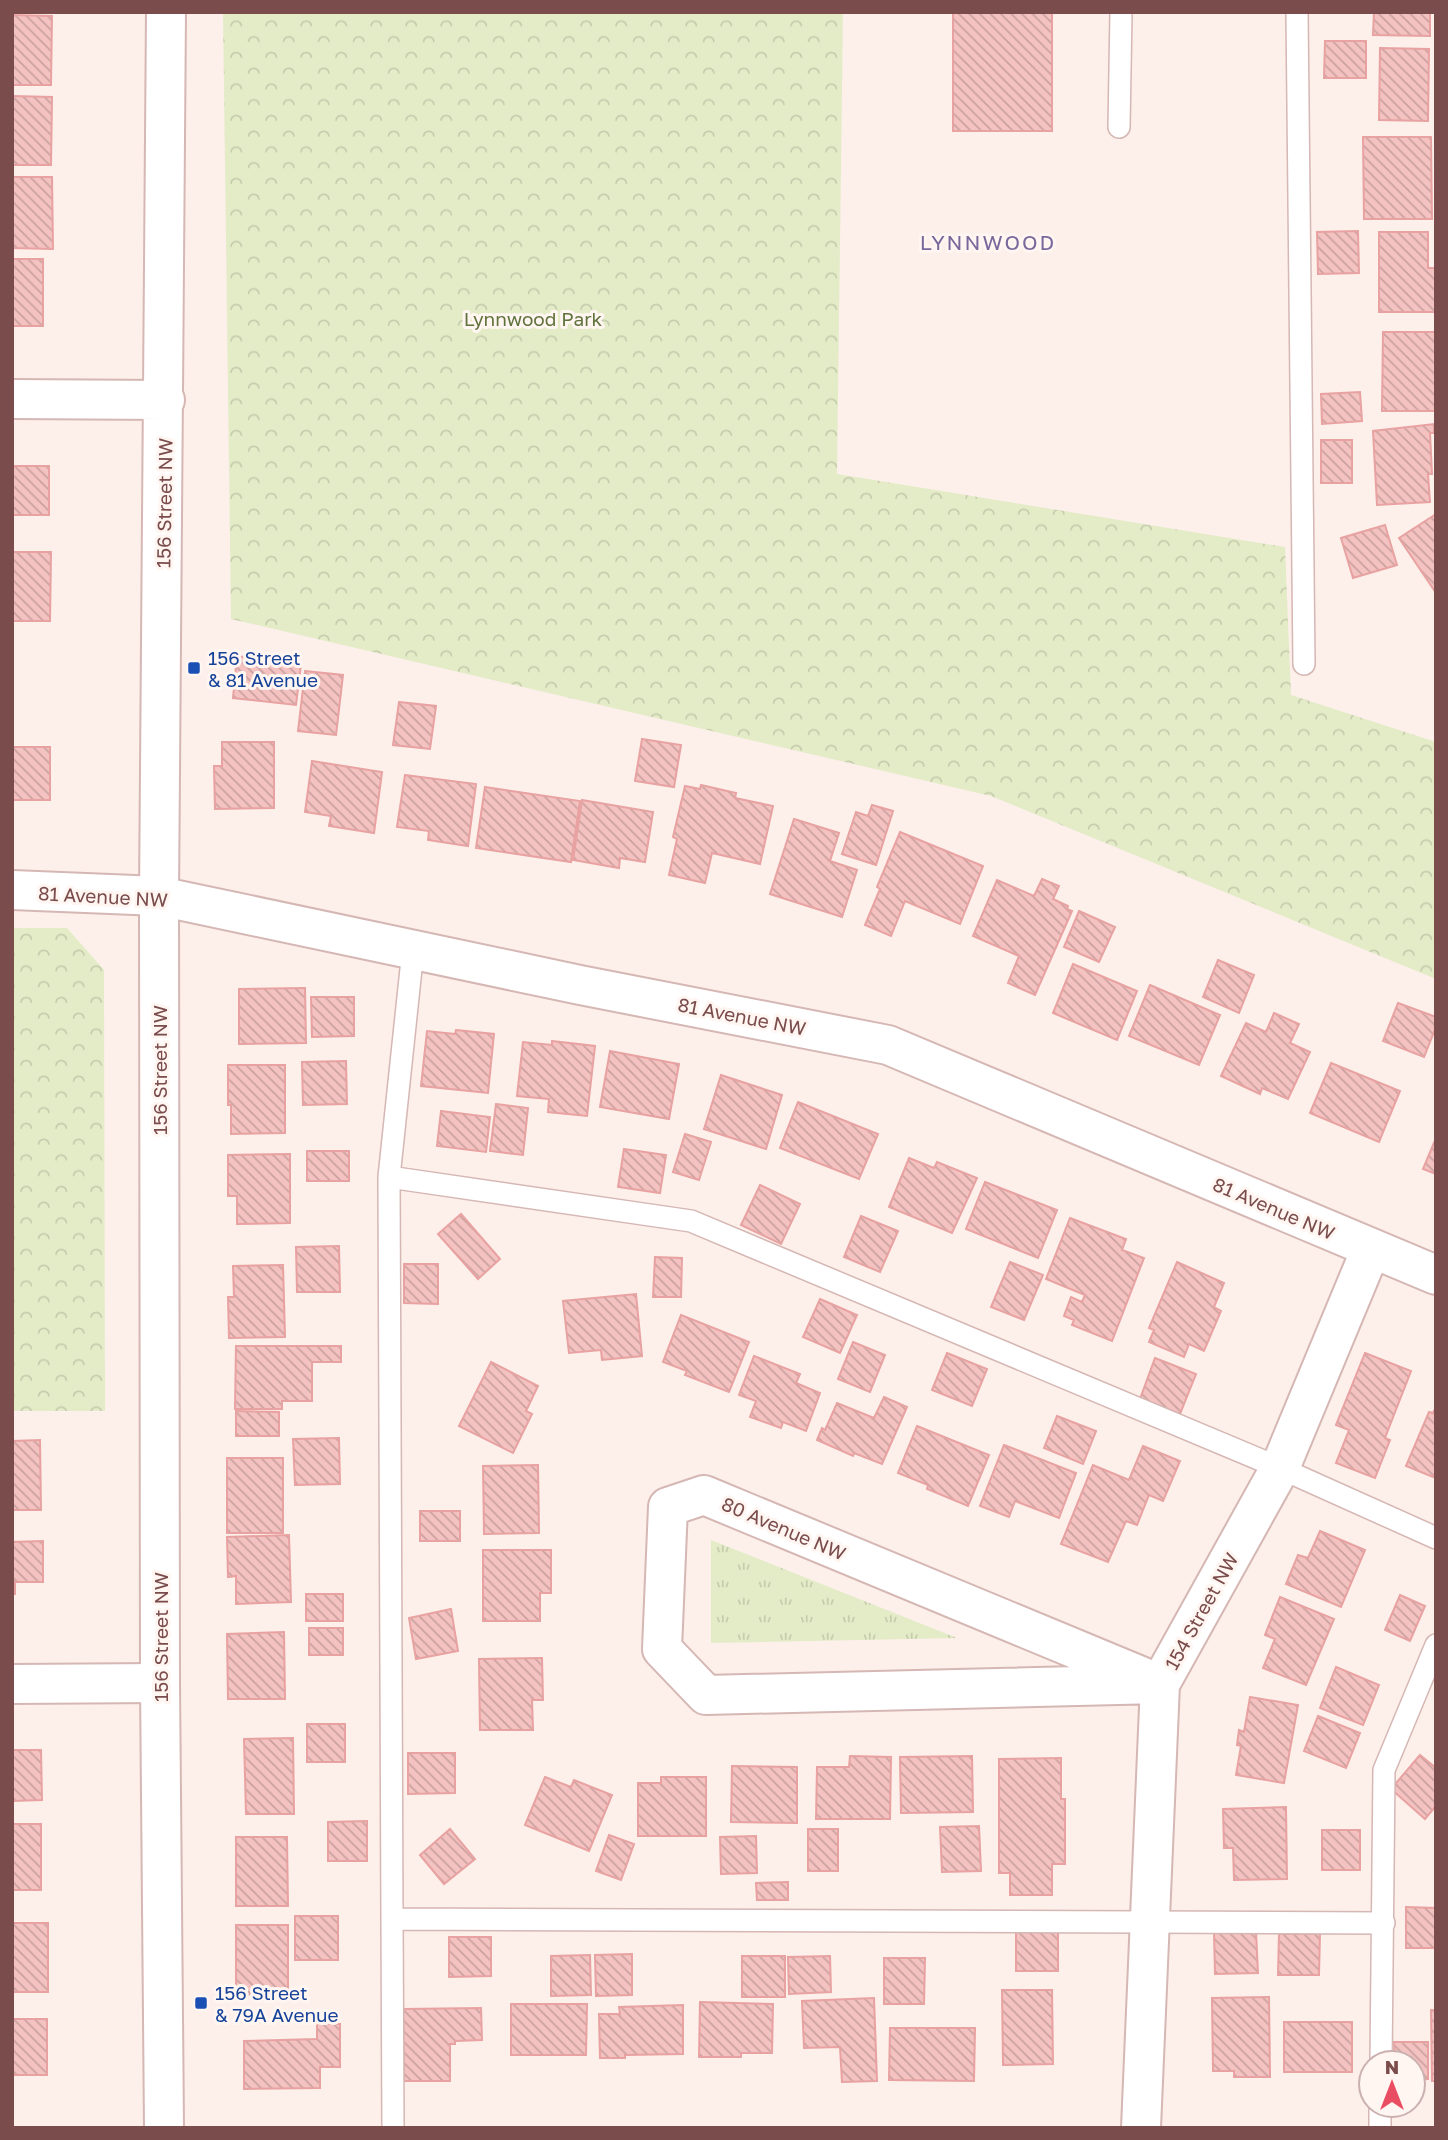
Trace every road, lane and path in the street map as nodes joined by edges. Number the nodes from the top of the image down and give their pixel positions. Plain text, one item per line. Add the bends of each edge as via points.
1 (166, 12) edge
2 (1121, 12) edge
3 (1297, 12) edge
4 (1119, 127) dead end
5 (12, 399) edge
6 (165, 400) junction
7 (1304, 664) dead end
8 (12, 890) edge
9 (159, 896) junction
10 (413, 950) junction
11 (389, 1177) junction
12 (1371, 1249) junction
13 (1436, 1275) edge
14 (1280, 1468) junction
15 (1436, 1538) edge
16 (1436, 1645) edge
17 (12, 1684) edge
18 (160, 1684) junction
19 (1160, 1684) junction
20 (392, 1919) junction
21 (1149, 1920) junction
22 (1384, 1923) junction
23 (1381, 2049) edge
24 (164, 2128) edge
25 (393, 2128) edge
26 (1141, 2128) edge

1 - 6 street, 156 Street NW
2 - 4 lane
3 - 7 lane
5 - 6 street
6 - 9 street, 156 Street NW
8 - 9 street, 81 Avenue NW
9 - 10 street, 81 Avenue NW
9 - 18 street, 156 Street NW
10 - 11 lane
10 - 12 street, 81 Avenue NW via 888,1045
11 - 14 lane via 691,1221
11 - 20 lane
12 - 13 street, 81 Avenue NW
12 - 14 street, 154 Street NW
14 - 15 lane
14 - 19 street, 154 Street NW
16 - 22 lane via 1384,1770
17 - 18 street
18 - 24 street, 156 Street NW
19 - 19 street, 80 Avenue NW via 704,1495 668,1507 662,1649 706,1695
19 - 21 street, 154 Street NW
20 - 21 lane
20 - 25 lane
21 - 22 lane
21 - 26 street, 154 Street NW
22 - 23 lane

